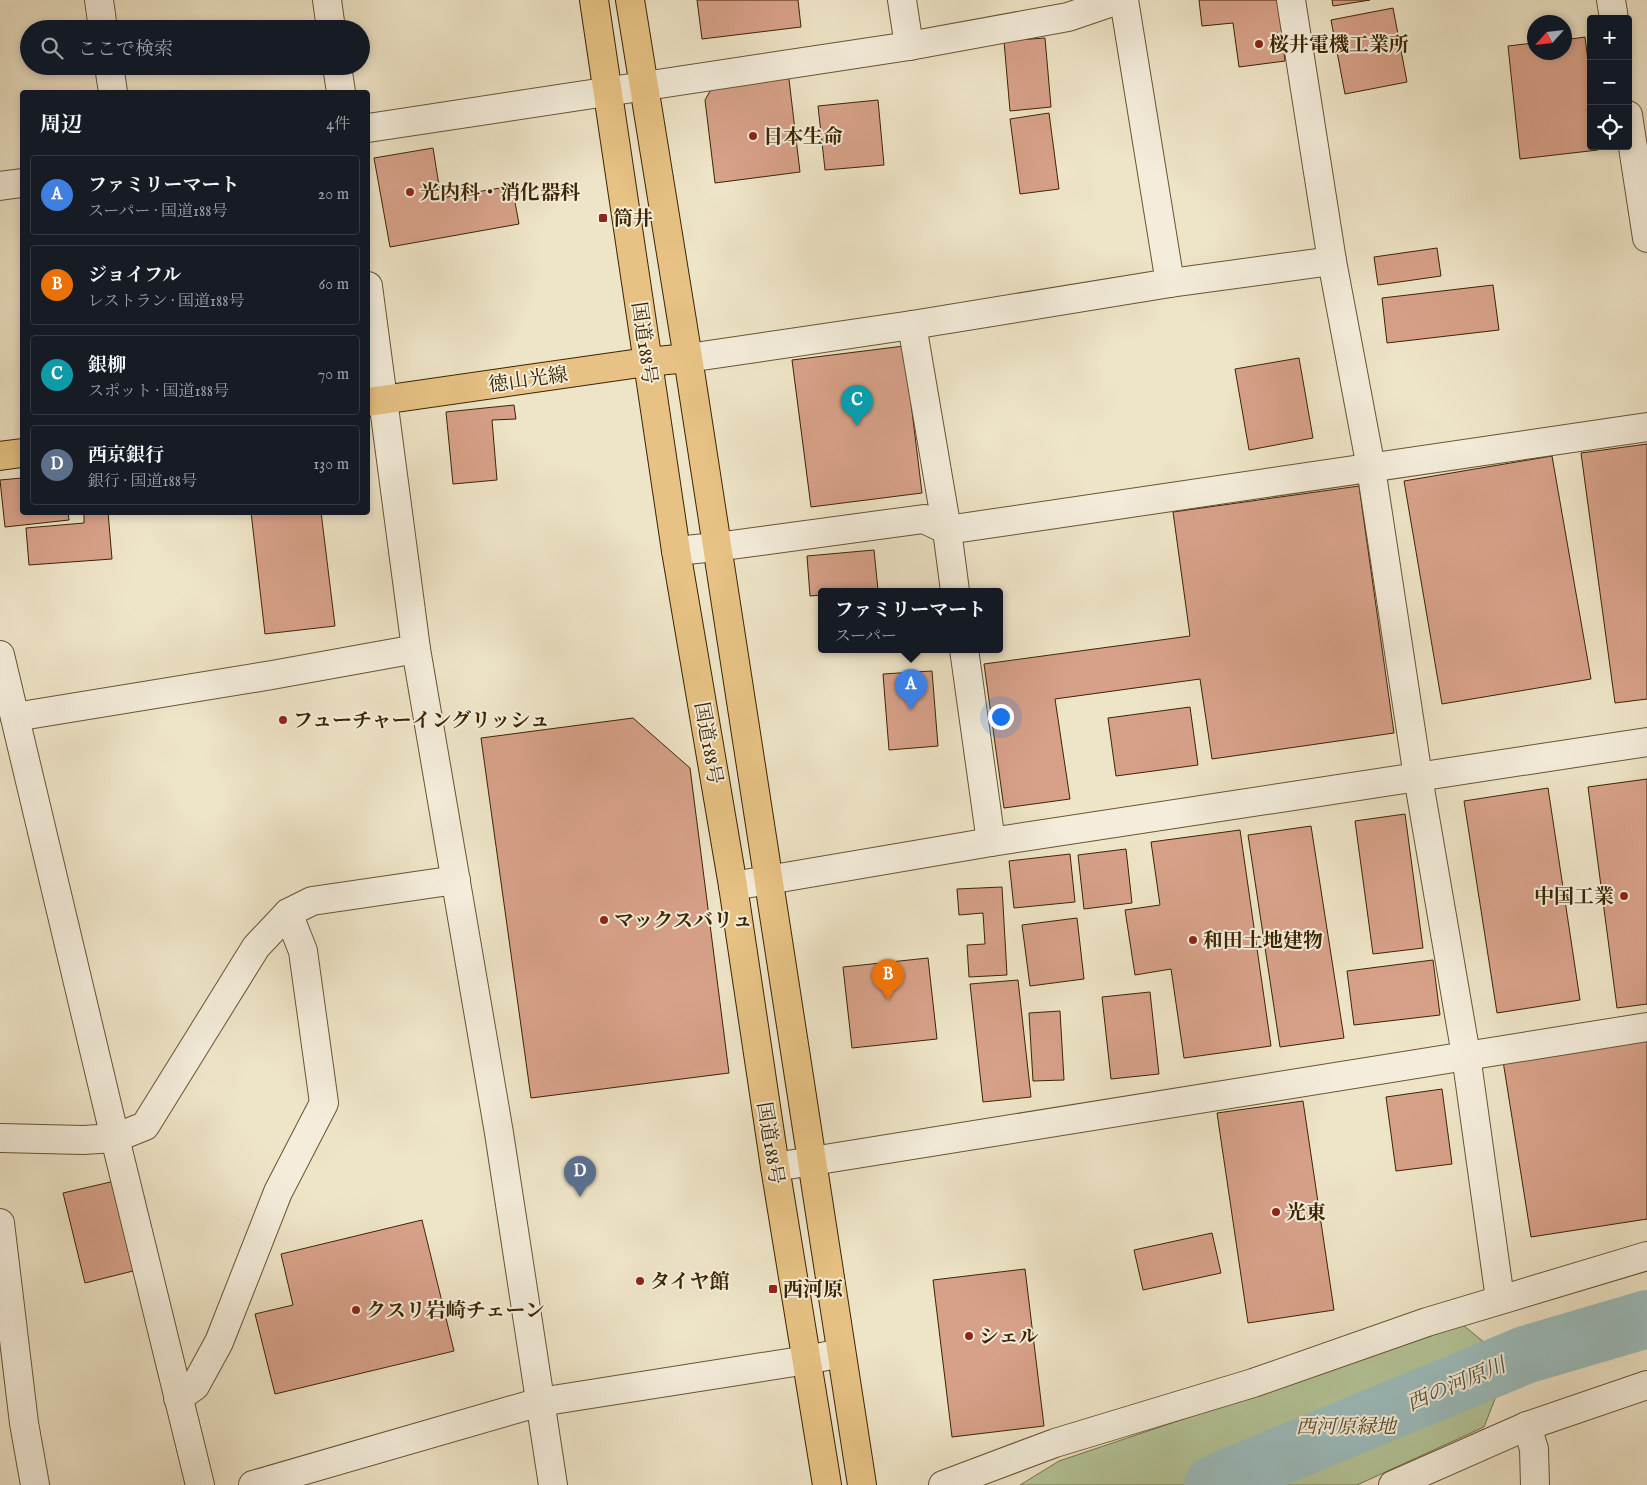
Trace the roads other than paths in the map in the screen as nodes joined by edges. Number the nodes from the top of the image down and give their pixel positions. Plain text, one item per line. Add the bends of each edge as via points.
1 (99, 0) edge
2 (327, 0) edge
3 (594, 0) edge
4 (630, 0) edge
5 (902, 0) edge
6 (1118, 0) edge
7 (1124, 0) edge
8 (1291, 0) edge
9 (1611, 0) edge
10 (1613, 15) edge
11 (102, 20) edge
12 (330, 20) edge
13 (909, 46) junction
14 (110, 75) edge
15 (338, 75) edge
16 (642, 85) junction
17 (113, 90) edge
18 (341, 90) edge
19 (608, 92) junction
20 (370, 128) edge
21 (1632, 141) edge
22 (20, 183) edge
23 (0, 186) edge
24 (1647, 238) edge
25 (1332, 261) junction
26 (1170, 283) junction
27 (370, 319) edge
28 (912, 325) junction
29 (688, 358) junction
30 (648, 362) junction
31 (375, 400) edge
32 (1647, 427) edge
33 (20, 452) edge
34 (0, 456) edge
35 (1371, 468) junction
36 (947, 530) junction
37 (716, 547) junction
38 (676, 551) junction
39 (955, 588) edge
40 (416, 649) junction
41 (965, 653) edge
42 (0, 655) edge
43 (15, 717) junction
44 (1647, 742) edge
45 (1418, 777) junction
46 (992, 842) junction
47 (456, 880) junction
48 (768, 880) junction
49 (733, 886) junction
50 (288, 913) junction
51 (1647, 1027) edge
52 (1466, 1055) junction
53 (0, 1138) edge
54 (115, 1138) junction
55 (812, 1162) junction
56 (775, 1167) junction
57 (0, 1223) edge
58 (1647, 1256) edge
59 (1500, 1299) junction
60 (841, 1353) junction
61 (807, 1360) junction
62 (1647, 1386) edge
63 (178, 1398) junction
64 (540, 1402) junction
65 (1527, 1426) junction
66 (35, 1485) edge
67 (200, 1485) edge
68 (253, 1485) edge
69 (553, 1485) edge
70 (826, 1485) edge
71 (862, 1485) edge
72 (943, 1485) edge
73 (1393, 1485) edge
74 (1536, 1485) edge

1 - 11 street
2 - 12 street
3 - 19 main road, 国道188号
4 - 16 main road, 国道188号
5 - 13 street
6 - 13 street via 1068,16
7 - 26 street
8 - 25 street
9 - 10 street
13 - 16 street
14 - 17 street
15 - 18 street
16 - 19 street
16 - 29 main road, 国道188号
19 - 20 street
19 - 30 main road, 国道188号
21 - 24 street
22 - 23 street
25 - 26 street
25 - 35 street
26 - 28 street
27 - 31 street
28 - 29 street
28 - 36 street
29 - 30 main road, 徳山光線
29 - 37 main road, 国道188号
30 - 31 main road, 徳山光線
30 - 38 main road, 国道188号
31 - 40 street
32 - 35 street
33 - 34 main road
35 - 36 street
35 - 45 street
36 - 37 street via 924,518
36 - 39 street
37 - 38 street
37 - 48 main road, 国道188号
38 - 49 main road, 国道188号
40 - 43 street
40 - 47 street
41 - 46 street
42 - 43 street
43 - 54 street
44 - 45 street
45 - 46 street
45 - 52 street
46 - 48 street
47 - 50 street via 312,900
47 - 64 street
48 - 49 street
48 - 55 main road, 国道188号
49 - 56 main road, 国道188号
50 - 54 street via 256,947 145,1126
50 - 63 street via 303,951 324,1103 278,1192 219,1342 195,1386
51 - 52 street
52 - 55 street
52 - 59 street
53 - 54 street
54 - 63 street
55 - 56 street
55 - 60 main road, 国道188号
56 - 61 main road, 国道188号
57 - 66 street via 24,1423
58 - 59 street
59 - 72 street via 1254,1383 1055,1444
60 - 61 street
60 - 71 main road, 国道188号
61 - 64 street
61 - 70 main road, 国道188号
62 - 65 street
63 - 67 street
64 - 68 street
64 - 69 street
65 - 73 street
65 - 74 street via 1534,1450

